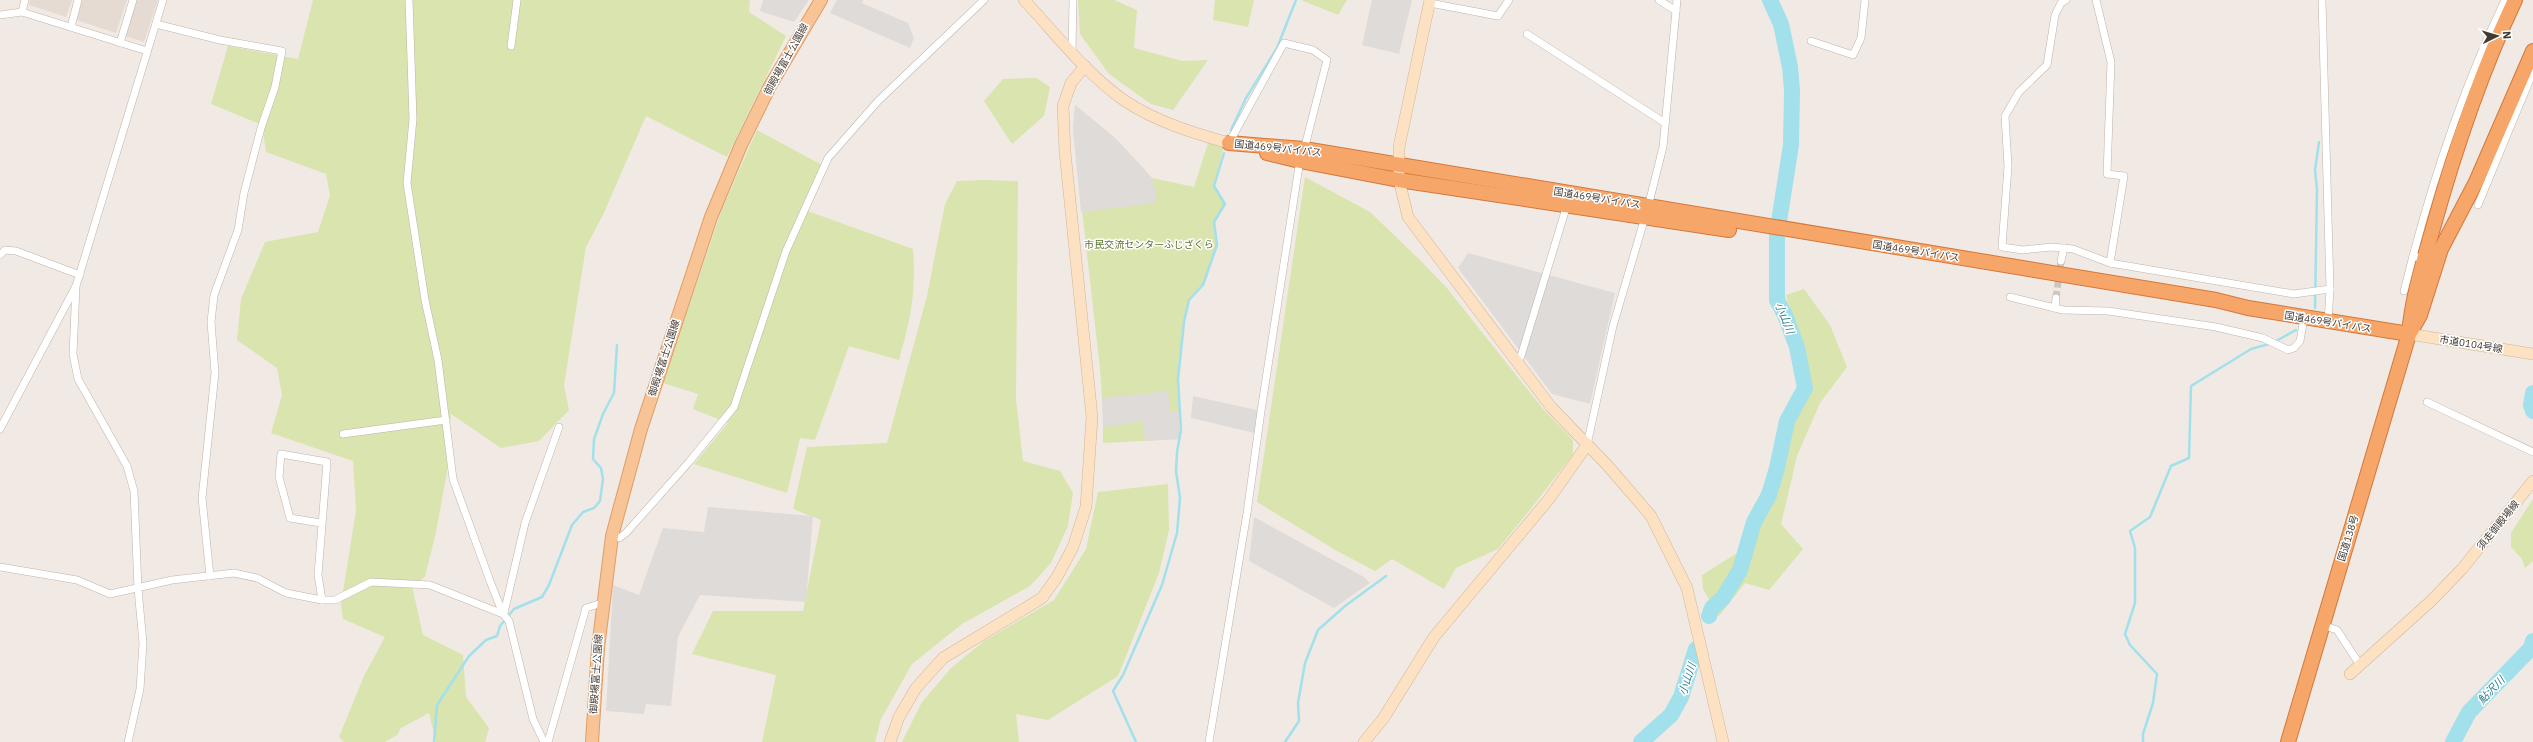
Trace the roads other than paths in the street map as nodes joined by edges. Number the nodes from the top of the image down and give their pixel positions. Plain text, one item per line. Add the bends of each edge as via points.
1 (25, 0) edge
2 (78, 0) edge
3 (133, 0) edge
4 (163, 0) edge
5 (410, 0) edge
6 (517, 0) edge
7 (821, 0) edge
8 (984, 0) edge
9 (1024, 0) edge
10 (1072, 0) edge
11 (1509, 0) edge
12 (1659, 0) edge
13 (1677, 0) edge
14 (1865, 0) edge
15 (2066, 0) edge
16 (2096, 0) edge
17 (2322, 0) edge
18 (2504, 0) edge
19 (2515, 0) edge
20 (1430, 1) edge
21 (1676, 10) junction
22 (22, 12) junction
23 (0, 15) edge
24 (156, 24) junction
25 (70, 27) junction
26 (1527, 34) dead end
27 (1811, 41) dead end
28 (120, 42) junction
29 (511, 46) dead end
30 (147, 51) junction
31 (1072, 51) junction
32 (2533, 51) edge
33 (1085, 66) junction
34 (2533, 72) edge
35 (1665, 123) junction
36 (1229, 143) junction
37 (1302, 155) junction
38 (1398, 173) junction
39 (1567, 205) junction
40 (2478, 205) dead end
41 (1647, 212) junction
42 (2064, 248) junction
43 (0, 255) edge
44 (2419, 258) junction
45 (2061, 261) tunnel mouth
46 (2110, 263) junction
47 (80, 275) junction
48 (76, 286) junction
49 (2330, 289) junction
50 (2404, 291) dead end
51 (2010, 297) dead end
52 (2056, 298) tunnel mouth
53 (2055, 308) junction
54 (2304, 318) junction
55 (2328, 322) junction
56 (2409, 334) junction
57 (2533, 354) edge
58 (1517, 361) junction
59 (2427, 402) dead end
60 (446, 420) junction
61 (559, 427) dead end
62 (0, 429) edge
63 (343, 434) dead end
64 (1587, 445) junction
65 (2533, 452) edge
66 (2533, 481) edge
67 (321, 523) junction
68 (612, 536) junction
69 (0, 567) edge
70 (210, 576) junction
71 (138, 589) junction
72 (322, 600) junction
73 (602, 603) junction
74 (504, 614) junction
75 (2322, 625) junction
76 (2360, 665) junction
77 (2350, 674) dead end
78 (128, 742) edge
79 (544, 742) edge
80 (548, 742) edge
81 (592, 742) edge
82 (890, 742) edge
83 (1209, 742) edge
84 (1364, 742) edge
85 (1723, 742) edge
86 (2288, 742) edge

1 - 22 street
2 - 25 street
3 - 28 street
4 - 24 street
5 - 60 street via 413,119 407,184
6 - 29 street
7 - 68 main road, 御殿場富士公園線 via 770,86 741,145 711,216 641,429
8 - 68 street via 878,101 828,158 786,251 734,407 626,533 619,538
9 - 31 street
10 - 31 street
11 - 20 street via 1498,16
12 - 21 street
13 - 21 street
14 - 27 street via 1861,38 1853,55
15 - 42 street via 2061,3 2055,15 2047,65 2019,92 2005,116 2008,166 2002,247 2023,250
16 - 46 street via 2110,62 2107,174 2124,176
17 - 49 street
18 - 44 street via 2463,97 2435,188 2426,207
19 - 44 highway via 2501,29 2456,146
20 - 38 street via 1400,147
21 - 35 street
22 - 23 street
22 - 25 street
24 - 30 street
24 - 70 street via 220,40 282,51 275,87 244,193 238,230 214,295 211,322 215,373 202,498
25 - 28 street
26 - 35 street
28 - 30 street
30 - 47 street
31 - 33 street
32 - 56 highway via 2476,182 2442,249 2420,315
33 - 36 street via 1125,101 1143,112 1168,124
33 - 82 street via 1071,82 1063,106 1065,152 1092,417 1086,507 1074,547 1042,598 943,658 916,688 899,717
34 - 40 street
35 - 41 street via 1663,147
36 - 37 highway, 国道469号バイパス
36 - 37 street via 1284,43 1313,50 1326,60
37 - 38 highway, 国道469号バイパス
37 - 83 street
38 - 39 highway, 国道469号バイパス
38 - 41 highway, 国道469号バイパス
38 - 58 street via 1404,206 1414,226
39 - 41 highway, 国道469号バイパス
39 - 58 street via 1521,356
41 - 54 highway, 国道469号バイパス via 2217,308 2248,308
41 - 64 street via 1613,326
42 - 45 street
42 - 46 street via 2073,248
43 - 47 street via 5,250 16,251
44 - 50 street
44 - 56 highway
46 - 49 street via 2294,294
47 - 48 street
48 - 62 street
48 - 71 street via 73,354 78,379 127,466 134,491
49 - 55 street
51 - 53 street
52 - 53 street
53 - 54 street via 2108,311 2216,327 2262,338 2288,350 2300,341
54 - 55 highway, 国道469号バイパス
55 - 56 highway, 国道469号バイパス
56 - 57 street, 市道0104号線
56 - 75 highway, 国道138号
58 - 64 street via 1551,407
59 - 65 street
60 - 63 street
60 - 74 street via 453,479
61 - 74 street via 525,523
64 - 84 street via 1549,500 1434,637 1383,719
64 - 85 street via 1652,516 1677,564 1693,611
66 - 76 street, 須走御殿場線 via 2462,569
67 - 67 street via 290,518 279,477 281,454 327,462
67 - 72 street via 318,576
68 - 73 main road, 御殿場富士公園線
69 - 71 street via 77,580 110,594
70 - 71 street via 172,580
70 - 72 street via 234,573 247,575 286,593
71 - 78 street via 143,643 140,689
72 - 74 street via 334,600 371,582 430,586
73 - 80 street via 586,608
73 - 81 main road, 御殿場富士公園線
74 - 79 street via 509,621 533,719
75 - 76 street via 2337,630
75 - 86 highway, 国道138号
76 - 77 street, 須走御殿場線

